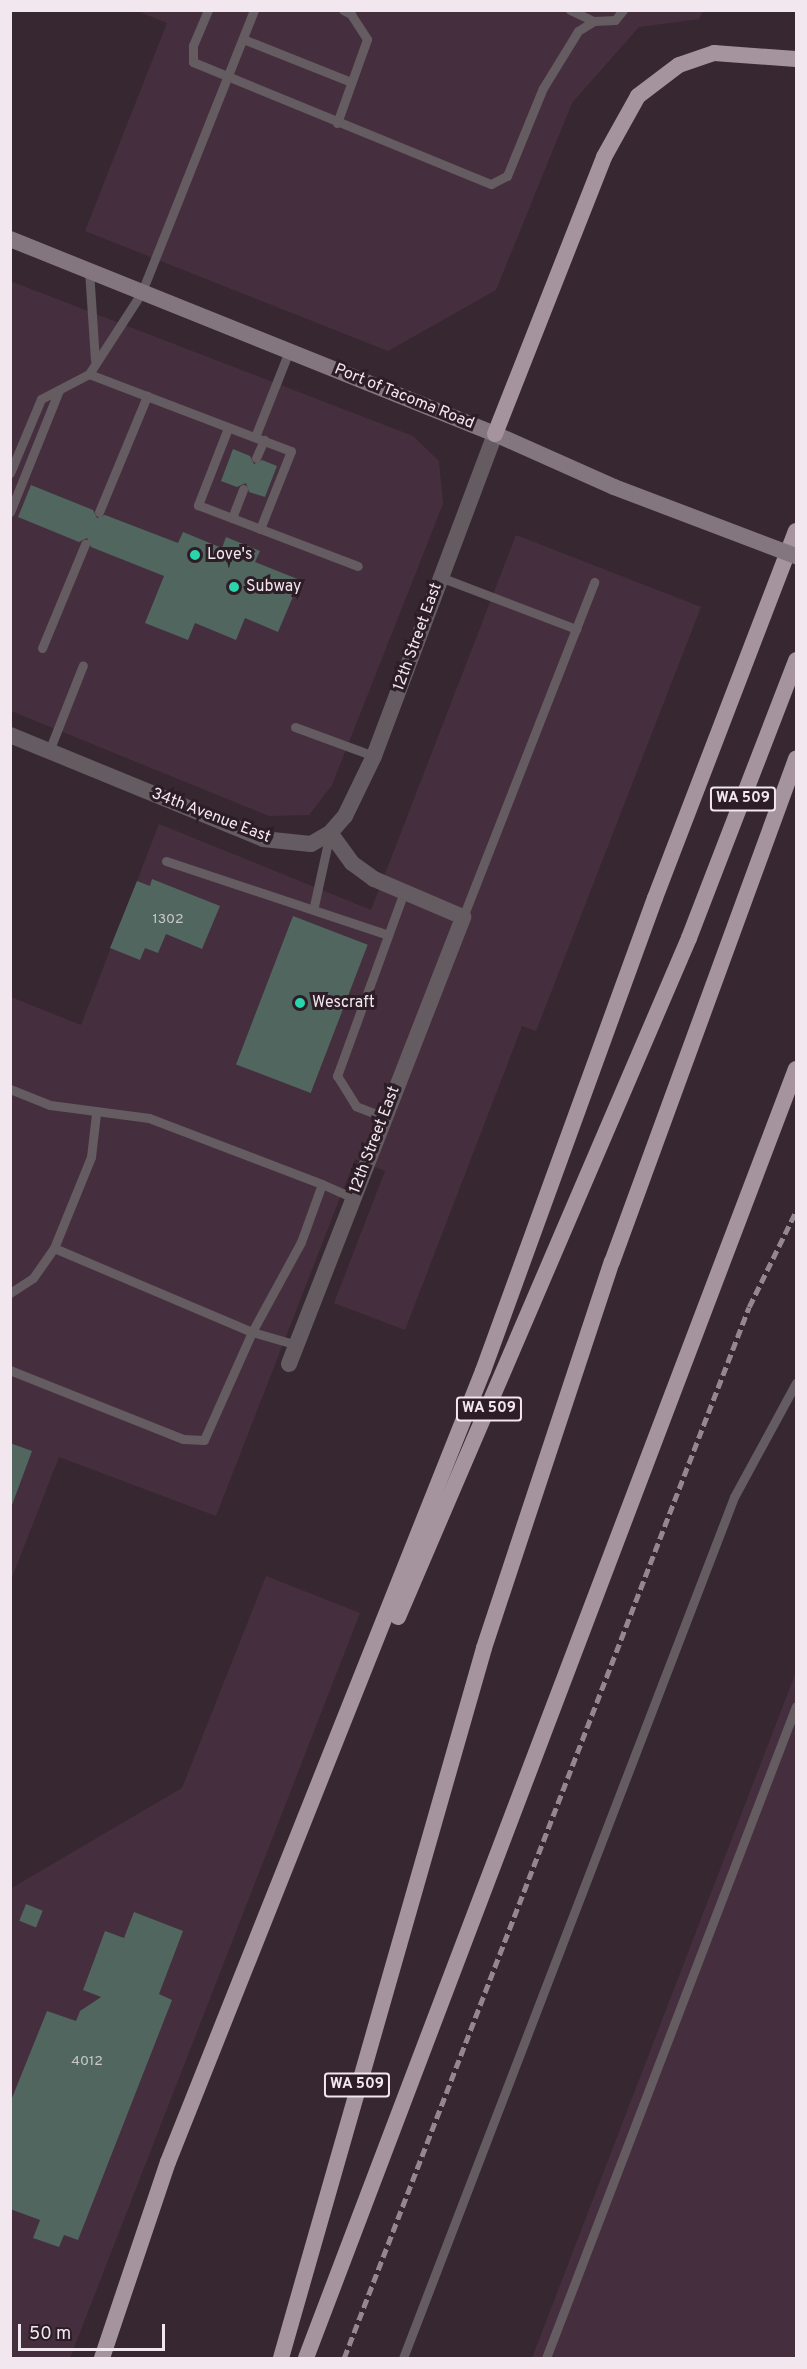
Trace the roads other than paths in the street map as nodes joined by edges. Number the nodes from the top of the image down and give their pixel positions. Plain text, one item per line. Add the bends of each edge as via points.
1 (208, 10) edge
2 (254, 10) edge
3 (343, 10) edge
4 (623, 10) edge
5 (571, 11) edge
6 (594, 21) junction
7 (243, 39) junction
8 (760, 54) junction
9 (796, 59) edge
10 (796, 67) edge
11 (227, 80) junction
12 (351, 82) junction
13 (337, 123) junction
14 (10, 239) edge
15 (89, 270) junction
16 (142, 292) junction
17 (289, 351) junction
18 (95, 360) junction
19 (89, 374) junction
20 (59, 390) junction
21 (147, 396) junction
22 (228, 428) junction
23 (495, 434) junction
24 (260, 439) junction
25 (256, 458) dead end
26 (10, 473) edge
27 (243, 489) dead end
28 (10, 512) edge
29 (99, 512) dead end
30 (232, 518) junction
31 (260, 529) junction
32 (796, 531) edge
33 (85, 544) dead end
34 (796, 556) edge
35 (358, 566) dead end
36 (440, 577) junction
37 (594, 582) dead end
38 (576, 629) junction
39 (42, 648) dead end
40 (796, 660) edge
41 (83, 664) dead end
42 (295, 727) dead end
43 (10, 735) edge
44 (49, 751) junction
45 (374, 756) junction
46 (796, 759) edge
47 (330, 833) junction
48 (166, 861) dead end
49 (405, 892) junction
50 (314, 906) junction
51 (463, 917) junction
52 (388, 935) junction
53 (796, 1069) edge
54 (10, 1089) edge
55 (96, 1114) junction
56 (384, 1117) junction
57 (322, 1184) junction
58 (353, 1198) junction
59 (54, 1248) junction
60 (10, 1293) edge
61 (252, 1332) junction
62 (297, 1345) junction
63 (289, 1364) dead end
64 (10, 1370) edge
65 (796, 1383) edge
66 (796, 1706) edge
67 (284, 1877) junction
68 (102, 2358) edge
69 (281, 2358) edge
70 (306, 2358) edge
71 (403, 2358) edge
72 (546, 2358) edge

1 - 11 lane via 193,46 193,62
2 - 7 lane
3 - 12 lane via 351,14 367,39
4 - 6 lane via 615,20
5 - 6 lane
6 - 13 lane via 578,30 543,88 507,176 491,184
7 - 11 lane
7 - 12 lane
8 - 9 highway
8 - 10 highway
8 - 23 highway via 698,57 663,74 638,96 604,157
11 - 13 lane
11 - 16 lane
12 - 13 lane
14 - 15 main road, Port of Tacoma Road
15 - 16 main road, Port of Tacoma Road
15 - 18 lane
16 - 17 main road, Port of Tacoma Road
16 - 18 lane
17 - 23 main road, Port of Tacoma Road
17 - 24 lane
18 - 19 lane
19 - 20 lane
19 - 21 lane
20 - 26 lane via 41,399
20 - 28 lane
21 - 22 lane
21 - 29 lane
22 - 24 lane
22 - 30 lane via 198,505
23 - 34 main road, Port of Tacoma Road, bridge via 614,487
23 - 36 street, 12th Street East
24 - 25 lane
24 - 31 lane via 291,451
27 - 30 lane
30 - 31 lane
31 - 35 lane
32 - 67 highway via 655,898 483,1371
33 - 39 lane
36 - 38 lane
36 - 45 street, 12th Street East
37 - 38 lane
38 - 51 lane
40 - 67 highway, WA 509 via 625,1092
41 - 44 lane
42 - 45 lane
43 - 44 street, 34th Avenue East
44 - 47 street, 34th Avenue East via 263,839 311,844
45 - 47 street, 12th Street East via 345,816
46 - 69 highway, WA 509 via 615,1250 483,1648
47 - 49 street via 352,863
47 - 50 lane
48 - 50 lane via 266,898
49 - 51 street
49 - 52 lane
50 - 52 lane
51 - 56 street, 12th Street East
52 - 56 lane via 337,1076 356,1106
53 - 70 highway
54 - 55 lane via 50,1105
55 - 57 lane via 149,1118
55 - 59 lane via 90,1157
56 - 58 street, 12th Street East
57 - 58 lane
57 - 61 lane via 301,1242
58 - 62 street, 12th Street East
59 - 60 lane via 33,1278
59 - 61 lane
61 - 62 lane
61 - 64 lane via 204,1440 183,1439
62 - 63 street, 12th Street East
65 - 71 lane via 734,1497
66 - 72 lane
67 - 68 highway, WA 509 via 168,2162

